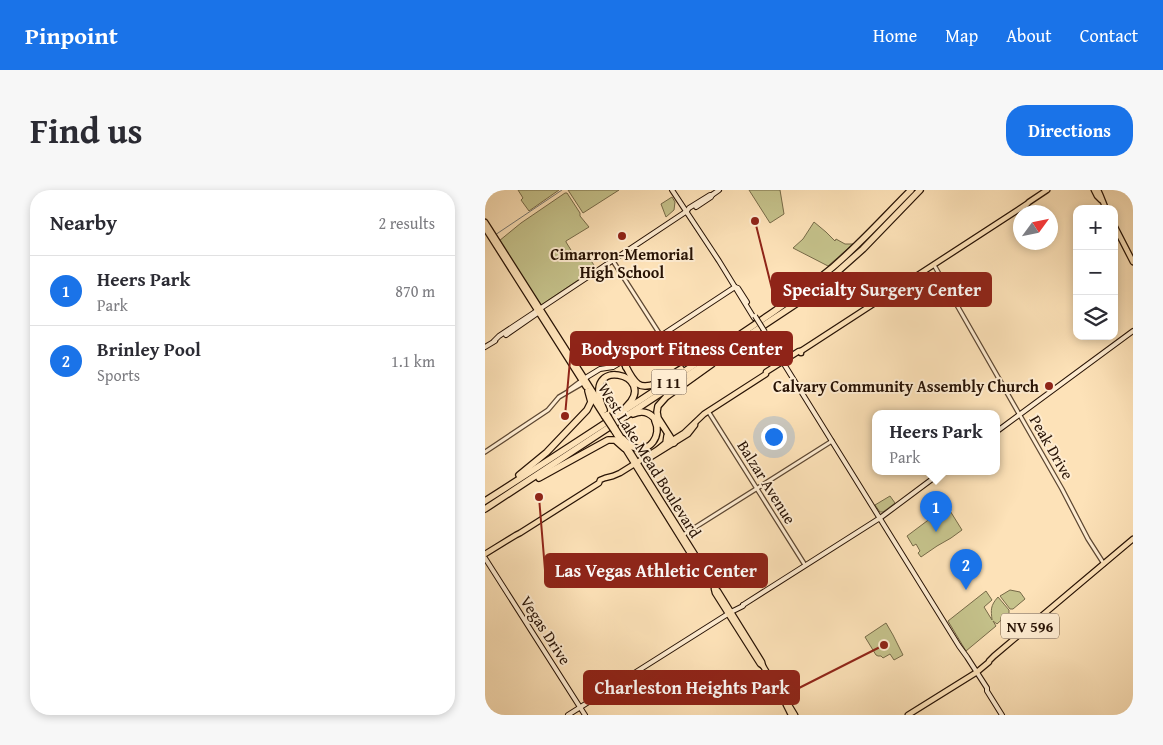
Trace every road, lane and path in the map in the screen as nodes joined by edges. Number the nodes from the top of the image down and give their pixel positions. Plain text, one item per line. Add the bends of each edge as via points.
1 (674, 190) edge
2 (719, 190) edge
3 (920, 190) edge
4 (1097, 190) edge
5 (910, 191) edge
6 (1047, 192) edge
7 (712, 195) junction
8 (701, 200) junction
9 (684, 204) junction
10 (1104, 205) edge
11 (687, 211) junction
12 (485, 222) edge
13 (486, 230) edge
14 (1118, 233) edge
15 (496, 242) junction
16 (613, 261) junction
17 (1133, 262) edge
18 (934, 265) junction
19 (520, 280) junction
20 (735, 287) junction
21 (539, 311) junction
22 (766, 324) junction
23 (1133, 330) edge
24 (505, 333) junction
25 (661, 336) junction
26 (557, 339) junction
27 (494, 341) junction
28 (485, 347) edge
29 (716, 351) junction
30 (568, 357) junction
31 (629, 357) joint
32 (783, 363) junction
33 (624, 364) junction
34 (583, 381) junction
35 (588, 391) junction
36 (708, 411) junction
37 (605, 413) junction
38 (622, 413) junction
39 (636, 413) junction
40 (1019, 415) junction
41 (1000, 429) edge
42 (615, 430) junction
43 (601, 432) junction
44 (623, 439) junction
45 (671, 441) junction
46 (832, 441) junction
47 (624, 448) junction
48 (659, 449) joint
49 (485, 452) edge
50 (637, 464) junction
51 (938, 475) edge
52 (647, 483) junction
53 (521, 486) junction
54 (757, 488) junction
55 (658, 497) junction
56 (485, 500) edge
57 (485, 509) edge
58 (663, 510) junction
59 (668, 515) junction
60 (879, 518) junction
61 (682, 536) junction
62 (1133, 540) edge
63 (485, 557) edge
64 (1104, 564) junction
65 (805, 565) junction
66 (730, 613) junction
67 (975, 671) junction
68 (949, 688) junction
69 (580, 708) junction
70 (568, 715) edge
71 (585, 715) edge
72 (793, 715) edge
73 (903, 715) edge
74 (908, 715) edge
75 (1002, 715) edge

1 - 9 main road
1 - 11 main road
2 - 7 main road
3 - 22 highway, I 11 via 836,273
4 - 10 main road
5 - 29 highway, I 11 via 831,268
6 - 18 main road
7 - 8 main road
7 - 11 main road
8 - 9 main road
8 - 11 main road
9 - 11 main road
11 - 16 main road
11 - 20 main road
12 - 15 main road, West Lake Mead Boulevard
13 - 15 main road, West Lake Mead Boulevard
14 - 17 main road
15 - 19 main road, West Lake Mead Boulevard
15 - 19 main road, West Lake Mead Boulevard
16 - 21 main road
16 - 25 street
18 - 32 main road
18 - 40 street, Peak Drive
19 - 21 main road, West Lake Mead Boulevard
20 - 25 main road
20 - 32 main road, bridge
21 - 24 main road
21 - 24 main road
21 - 26 main road, West Lake Mead Boulevard
21 - 26 main road, West Lake Mead Boulevard
22 - 43 highway, I 11
22 - 45 highway via 660,402 658,418
23 - 40 main road
24 - 27 main road
24 - 27 main road
25 - 31 main road
26 - 30 main road, West Lake Mead Boulevard
27 - 28 main road
29 - 33 highway via 649,387 636,382
29 - 38 highway, I 11
30 - 34 main road, West Lake Mead Boulevard
30 - 34 main road, West Lake Mead Boulevard
31 - 33 highway
32 - 36 main road
32 - 46 main road
33 - 34 main road via 602,369
34 - 35 main road, West Lake Mead Boulevard
34 - 37 main road, West Lake Mead Boulevard
34 - 49 street via 559,397 550,409
35 - 37 main road, West Lake Mead Boulevard
35 - 56 highway via 590,405 563,435 529,467
36 - 45 main road
36 - 54 street, Balzar Avenue
37 - 38 highway via 599,394 600,385 612,374 628,378 634,389
37 - 42 main road, West Lake Mead Boulevard, bridge
38 - 56 highway, I 11
39 - 43 highway
39 - 44 highway via 646,414 655,420 658,428 656,438 641,448 632,447
39 - 45 highway via 651,414
40 - 41 main road
40 - 64 street, Peak Drive
42 - 44 main road, West Lake Mead Boulevard
42 - 47 main road, West Lake Mead Boulevard
43 - 53 highway, I 11
44 - 50 main road, West Lake Mead Boulevard
45 - 48 highway
45 - 50 main road
46 - 54 street
46 - 60 main road
47 - 50 main road, West Lake Mead Boulevard
47 - 53 highway via 615,440 608,440
48 - 50 main road
50 - 52 main road, West Lake Mead Boulevard
50 - 55 main road, West Lake Mead Boulevard
50 - 63 main road via 617,478 599,482
51 - 60 main road
52 - 55 main road
52 - 58 main road, West Lake Mead Boulevard
53 - 57 highway, I 11
54 - 61 street
54 - 65 street, Balzar Avenue
55 - 58 main road
55 - 59 main road, West Lake Mead Boulevard
58 - 59 main road, West Lake Mead Boulevard
59 - 61 main road, West Lake Mead Boulevard
60 - 65 main road
60 - 67 main road
61 - 66 main road, West Lake Mead Boulevard
62 - 64 main road, NV 596
63 - 69 main road, Vegas Drive
64 - 67 main road, NV 596
65 - 66 main road
66 - 69 main road
66 - 72 main road, West Lake Mead Boulevard
67 - 68 main road
67 - 75 main road
68 - 73 main road
68 - 74 main road
69 - 70 main road
69 - 71 main road, Vegas Drive

